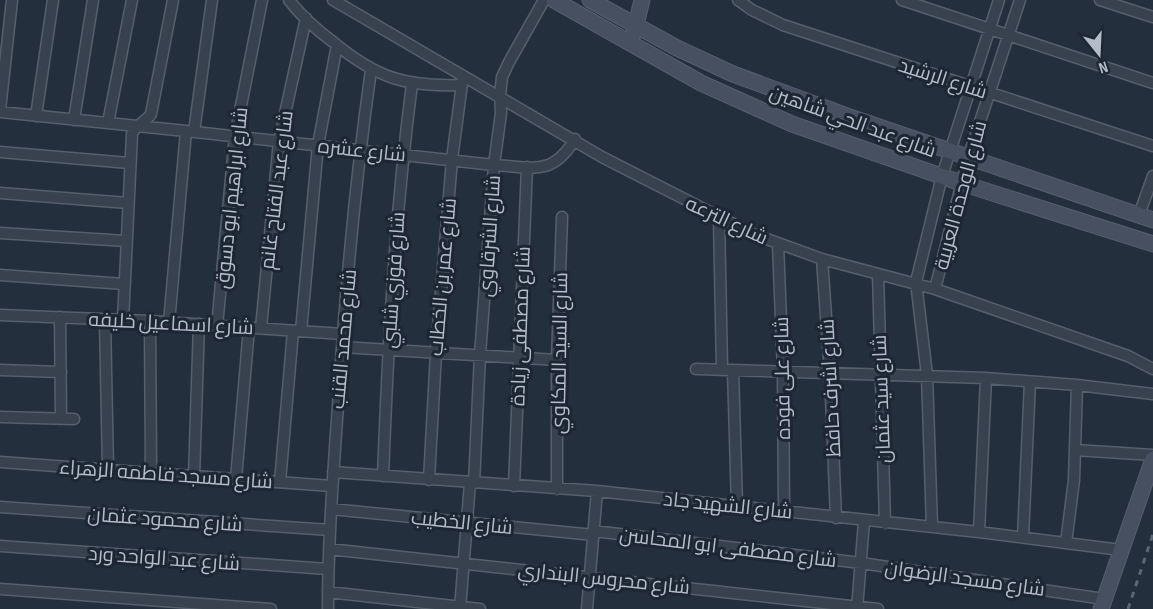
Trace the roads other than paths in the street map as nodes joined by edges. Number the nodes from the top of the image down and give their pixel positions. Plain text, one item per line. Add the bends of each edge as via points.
1 (12, 0) edge
2 (53, 0) edge
3 (93, 0) edge
4 (132, 0) edge
5 (173, 0) edge
6 (212, 0) edge
7 (262, 0) edge
8 (289, 0) edge
9 (333, 0) edge
10 (544, 0) edge
11 (554, 0) edge
12 (589, 0) edge
13 (642, 0) edge
14 (738, 0) edge
15 (902, 0) edge
16 (999, 0) edge
17 (1020, 0) edge
18 (1100, 0) edge
19 (583, 16) junction
20 (1153, 17) edge
21 (306, 18) junction
22 (636, 25) junction
23 (990, 29) junction
24 (1009, 35) junction
25 (337, 45) junction
26 (631, 45) junction
27 (371, 69) junction
28 (462, 81) junction
29 (1153, 83) edge
30 (412, 84) junction
31 (971, 87) junction
32 (989, 93) junction
33 (500, 96) junction
34 (0, 111) edge
35 (36, 116) junction
36 (74, 120) junction
37 (108, 123) junction
38 (137, 126) junction
39 (190, 131) junction
40 (235, 136) junction
41 (575, 140) junction
42 (279, 141) junction
43 (318, 145) junction
44 (1153, 146) edge
45 (359, 149) junction
46 (0, 152) edge
47 (950, 152) junction
48 (403, 154) junction
49 (968, 158) junction
50 (452, 159) junction
51 (129, 162) junction
52 (494, 165) junction
53 (527, 167) junction
54 (942, 176) junction
55 (1153, 176) edge
56 (961, 183) junction
57 (0, 193) edge
58 (128, 203) junction
59 (562, 217) dead end
60 (719, 218) junction
61 (1146, 218) edge
62 (0, 234) edge
63 (126, 241) junction
64 (778, 244) junction
65 (1153, 244) edge
66 (822, 259) junction
67 (878, 274) junction
68 (0, 275) edge
69 (916, 282) junction
70 (124, 284) junction
71 (935, 289) junction
72 (0, 315) edge
73 (60, 318) junction
74 (105, 320) junction
75 (123, 320) junction
76 (150, 321) junction
77 (169, 322) junction
78 (199, 324) junction
79 (217, 326) junction
80 (255, 328) junction
81 (297, 331) junction
82 (343, 334) junction
83 (342, 347) junction
84 (388, 350) junction
85 (436, 352) junction
86 (480, 355) junction
87 (518, 358) junction
88 (557, 360) junction
89 (696, 369) dead end
90 (1153, 369) edge
91 (0, 370) edge
92 (727, 370) junction
93 (783, 371) junction
94 (61, 372) junction
95 (830, 373) junction
96 (879, 375) junction
97 (927, 375) junction
98 (986, 378) junction
99 (1030, 382) junction
100 (1077, 385) junction
101 (1153, 394) edge
102 (0, 417) edge
103 (61, 419) junction
104 (74, 419) dead end
105 (1075, 450) junction
106 (1153, 457) edge
107 (0, 462) edge
108 (108, 470) junction
109 (333, 472) junction
110 (151, 473) junction
111 (194, 476) junction
112 (382, 476) junction
113 (236, 479) junction
114 (429, 480) junction
115 (280, 482) junction
116 (472, 483) junction
117 (332, 486) junction
118 (514, 486) junction
119 (557, 489) junction
120 (597, 491) junction
121 (737, 506) junction
122 (0, 507) edge
123 (331, 508) junction
124 (784, 512) junction
125 (836, 518) junction
126 (864, 521) junction
127 (466, 522) junction
128 (885, 523) junction
129 (932, 527) junction
130 (330, 530) junction
131 (980, 532) junction
132 (594, 533) junction
133 (1023, 537) junction
134 (1066, 543) junction
135 (0, 546) edge
136 (329, 549) junction
137 (1122, 550) junction
138 (463, 562) junction
139 (861, 563) junction
140 (328, 569) junction
141 (590, 577) junction
142 (0, 590) edge
143 (328, 592) junction
144 (1103, 604) edge
145 (857, 607) edge
146 (460, 608) edge
147 (271, 609) edge
148 (328, 609) edge
149 (480, 609) edge
150 (587, 609) edge
151 (878, 609) edge

1 - 34 street
2 - 35 street
3 - 36 street
4 - 37 street
5 - 38 street via 151,114
6 - 39 street
7 - 40 street, شارع ابراهيم ابو دسوق
8 - 21 street
9 - 28 street, شارع الترعه
10 - 33 street, شارع الشرقاوي via 502,77
11 - 19 main road, شارع عبد الحي شاهين
12 - 19 main road
12 - 22 main road, شارع عبد الحي شاهين
13 - 22 main road
14 - 31 street, شارع الرشيد via 783,25
15 - 23 street
16 - 23 street, شارع الوحدة العربية
17 - 24 street, شارع الوحدة العربية
18 - 20 street
19 - 26 main road, شارع عبد الحي شاهين
21 - 25 street
21 - 42 street, شارع عبد الفتاح غانم
22 - 26 main road
22 - 47 main road, شارع عبد الحي شاهين via 734,74
23 - 24 street
23 - 31 street, شارع الوحدة العربية
24 - 29 street
24 - 32 street, شارع الوحدة العربية
25 - 27 street
25 - 43 street
26 - 54 main road, شارع عبد الحي شاهين via 701,83 783,120
27 - 30 street
27 - 45 street, شارع محمد القنب
28 - 30 street via 429,86
28 - 33 street, شارع الترعه
28 - 50 street, شارع عمر بن الخطاب
30 - 48 street, شارع فوزي شلبي
31 - 32 street, شارع الرشيد
31 - 47 street, شارع الوحدة العربية
32 - 44 street, شارع الرشيد
32 - 49 street, شارع الوحدة العربية
33 - 41 street, شارع الترعه
33 - 52 street, شارع الشرقاوي
34 - 35 street, شارع عشره
35 - 36 street, شارع عشره
36 - 37 street, شارع عشره
37 - 38 street, شارع عشره
38 - 39 street, شارع عشره
38 - 51 street via 132,134
39 - 40 street, شارع عشره
39 - 77 street
40 - 42 street, شارع عشره
40 - 79 street, شارع ابراهيم ابو دسوق
41 - 53 street, شارع عشره via 558,162 548,167
41 - 60 street, شارع الترعه
42 - 43 street, شارع عشره
42 - 80 street, شارع عبد الفتاح غانم
43 - 45 street, شارع عشره
43 - 81 street
45 - 48 street, شارع عشره
45 - 82 street, شارع محمد القنب
46 - 51 street
47 - 49 main road, شارع عبد الحي شاهين
47 - 54 street, شارع الوحدة العربية
48 - 50 street, شارع عشره
48 - 84 street, شارع فوزي شلبي
49 - 56 street, شارع الوحدة العربية
49 - 61 main road, شارع عبد الحي شاهين
50 - 52 street, شارع عشره
50 - 85 street, شارع عمر بن الخطاب
51 - 58 street
52 - 53 street, شارع عشره
52 - 86 street, شارع الشرقاوي
53 - 87 street, شارع مصطفى زيادة
54 - 56 main road, شارع عبد الحي شاهين
54 - 69 street, شارع الوحدة العربية
55 - 61 street
56 - 65 main road, شارع عبد الحي شاهين
56 - 71 street, شارع الوحدة العربية
57 - 58 street
58 - 63 street
59 - 88 street, شارع السيد المكاوي
60 - 64 street, شارع الترعه
60 - 92 street
62 - 63 street
63 - 70 street
64 - 66 street, شارع الترعه
64 - 93 street, شارع على فوده
66 - 67 street, شارع الترعه
66 - 95 street, شارع اشرف حافظ
67 - 69 street, شارع الترعه
67 - 96 street, شارع سيد عثمان
68 - 70 street
69 - 71 street, شارع الترعه
69 - 97 street
70 - 75 street
71 - 90 street, شارع الترعه via 1128,356
72 - 73 street, شارع اسماعيل خليفه
73 - 74 street, شارع اسماعيل خليفه
73 - 94 street
74 - 75 street, شارع اسماعيل خليفه
74 - 108 street
75 - 76 street, شارع اسماعيل خليفه
76 - 77 street, شارع اسماعيل خليفه
76 - 110 street
77 - 78 street, شارع اسماعيل خليفه
78 - 79 street, شارع اسماعيل خليفه
78 - 111 street
79 - 80 street, شارع اسماعيل خليفه
80 - 81 street, شارع اسماعيل خليفه
80 - 113 street, شارع عبد الفتاح غانم
81 - 82 street, شارع اسماعيل خليفه
81 - 115 street
82 - 83 street, شارع محمد القنب
83 - 84 street
83 - 109 street, شارع محمد القنب
84 - 85 street
84 - 112 street, شارع فوزي شلبي
85 - 86 street
85 - 114 street, شارع عمر بن الخطاب
86 - 87 street
86 - 116 street, شارع الشرقاوي
87 - 88 street
87 - 118 street, شارع مصطفى زيادة
88 - 119 street, شارع السيد المكاوي
89 - 92 street
91 - 94 street
92 - 93 street
92 - 121 street
93 - 95 street
93 - 124 street, شارع على فوده
94 - 103 street
95 - 96 street
95 - 125 street, شارع اشرف حافظ
96 - 97 street
96 - 128 street, شارع سيد عثمان
97 - 98 street
97 - 129 street
98 - 99 street
98 - 131 street
99 - 100 street
99 - 133 street
100 - 101 street
100 - 105 street
102 - 103 street
103 - 104 street
105 - 106 street
105 - 134 street
106 - 137 main road
107 - 108 street, شارع مسجد فاطمه الزهراء
108 - 110 street, شارع مسجد فاطمه الزهراء
109 - 112 street, شارع الشهيد جاد
109 - 117 street, شارع محمد القنب
110 - 111 street, شارع مسجد فاطمه الزهراء
111 - 113 street, شارع مسجد فاطمه الزهراء
112 - 114 street, شارع الشهيد جاد
113 - 115 street, شارع مسجد فاطمه الزهراء
114 - 116 street, شارع الشهيد جاد
115 - 117 street, شارع مسجد فاطمه الزهراء
116 - 118 street, شارع الشهيد جاد
116 - 127 street, شارع الشرقاوي
117 - 123 street, شارع محمد القنب
118 - 119 street, شارع الشهيد جاد
119 - 120 street, شارع الشهيد جاد
120 - 121 street, شارع الشهيد جاد
120 - 132 street
121 - 124 street, شارع الشهيد جاد
122 - 130 street, شارع محمود عثمان
123 - 127 street, شارع الخطيب
123 - 130 street, شارع محمد القنب
124 - 125 street, شارع الشهيد جاد
125 - 126 street, شارع الشهيد جاد
126 - 128 street, شارع الشهيد جاد
126 - 139 street
127 - 132 street, شارع الخطيب
127 - 138 street, شارع الشرقاوي
128 - 129 street, شارع الشهيد جاد
129 - 131 street, شارع الشهيد جاد
130 - 136 street, شارع محمد القنب
131 - 133 street, شارع الشهيد جاد
132 - 139 street, شارع مصطفى ابو المحاسن
132 - 141 street
133 - 134 street, شارع الشهيد جاد
134 - 137 street, شارع الشهيد جاد
135 - 140 street, شارع عبد الواحد ورد
136 - 138 street, شارع محروس البنداري
136 - 140 street, شارع محمد القنب
137 - 144 main road
138 - 141 street, شارع محروس البنداري
138 - 146 street, شارع الشرقاوي
139 - 144 street, شارع مسجد الرضوان
139 - 145 street
140 - 143 street, شارع محمد القنب
141 - 145 street, شارع محروس البنداري
141 - 150 street
142 - 147 street
143 - 146 street
143 - 148 street, شارع محمد القنب
145 - 151 street, شارع محروس البنداري
146 - 149 street

